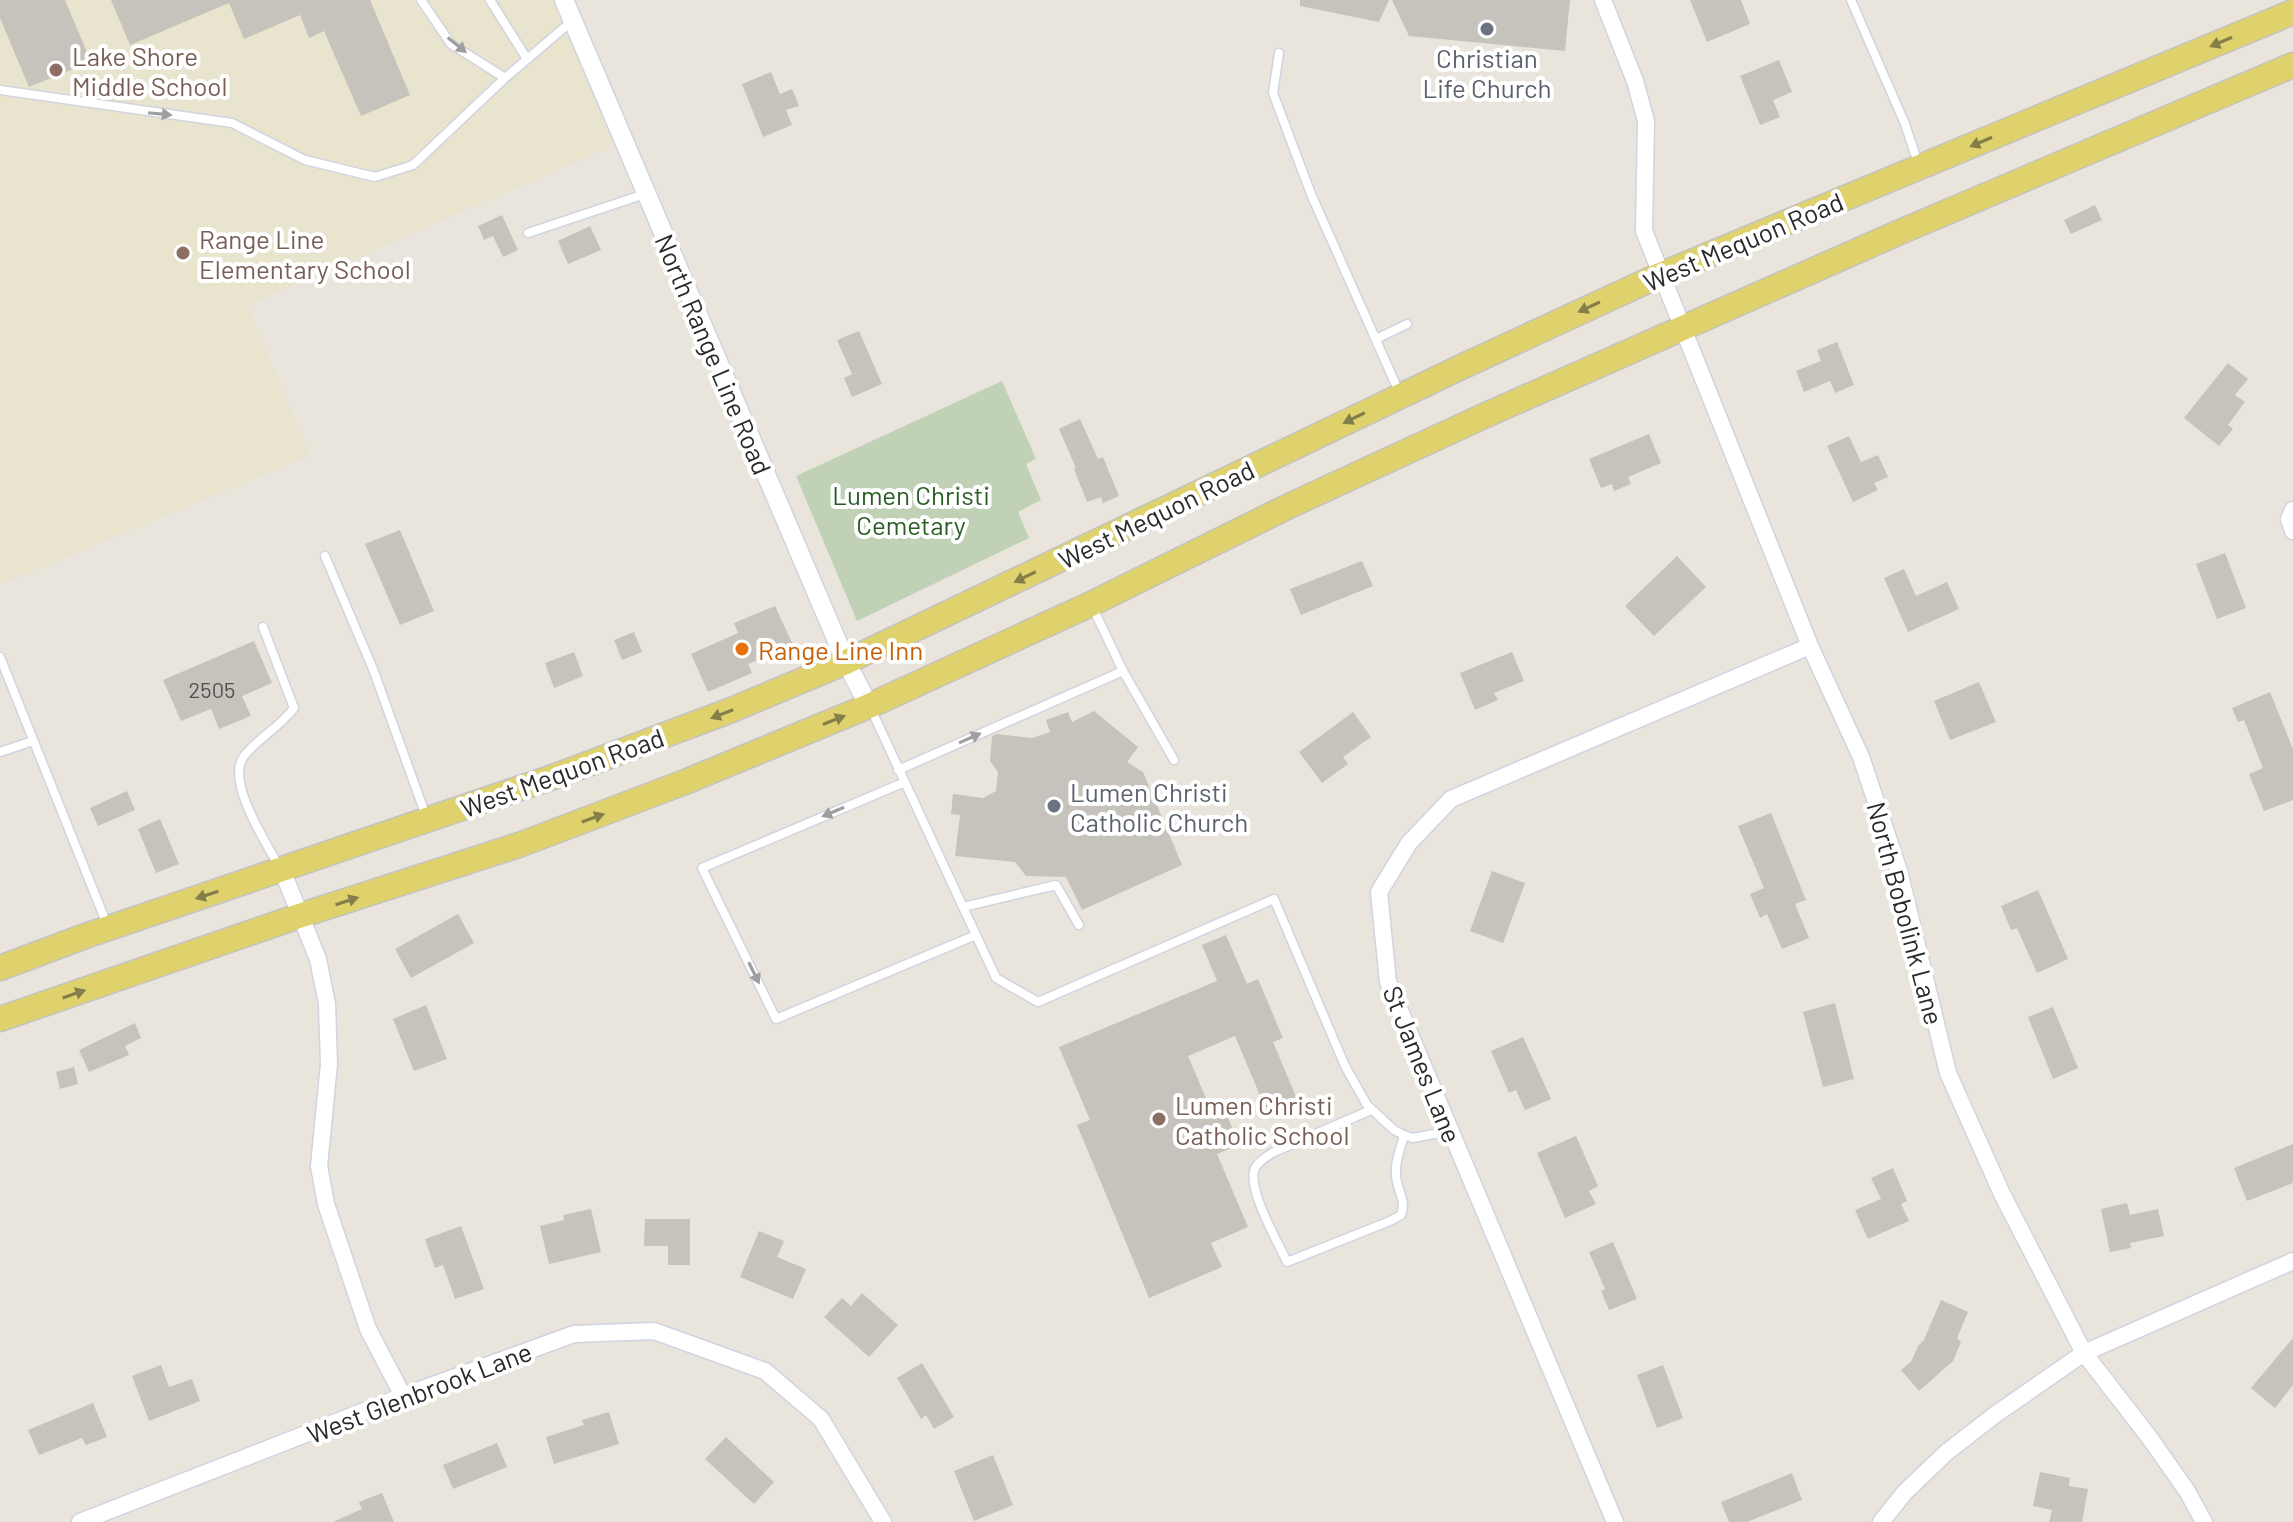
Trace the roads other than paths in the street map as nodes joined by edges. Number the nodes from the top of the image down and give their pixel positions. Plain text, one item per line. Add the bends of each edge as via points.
1 (421, 0) edge
2 (490, 0) edge
3 (564, 0) edge
4 (1603, 0) edge
5 (1851, 0) edge
6 (2293, 12) edge
7 (573, 20) junction
8 (1279, 53) dead end
9 (527, 59) junction
10 (2293, 65) edge
11 (505, 78) junction
12 (0, 90) edge
13 (1919, 167) junction
14 (646, 194) junction
15 (528, 233) dead end
16 (1660, 275) junction
17 (1407, 324) dead end
18 (1683, 328) junction
19 (1376, 339) junction
20 (1401, 396) junction
21 (2293, 510) edge
22 (2293, 531) edge
23 (325, 556) dead end
24 (1091, 604) junction
25 (263, 627) dead end
26 (1810, 646) junction
27 (0, 657) edge
28 (846, 662) junction
29 (1123, 671) junction
30 (869, 706) junction
31 (33, 741) junction
32 (0, 752) edge
33 (1174, 760) dead end
34 (898, 770) junction
35 (905, 782) junction
36 (428, 820) junction
37 (282, 870) junction
38 (963, 907) junction
39 (302, 915) junction
40 (1079, 925) dead end
41 (109, 928) junction
42 (976, 935) junction
43 (0, 968) edge
44 (0, 1019) edge
45 (1371, 1110) junction
46 (1450, 1131) junction
47 (1404, 1135) junction
48 (2293, 1261) edge
49 (2084, 1353) junction
50 (403, 1396) junction
51 (80, 1522) edge
52 (883, 1522) edge
53 (1615, 1522) edge
54 (1881, 1522) edge
55 (2204, 1522) edge

1 -> 11 lane via 451,44
2 - 9 lane
3 - 7 street, North Range Line Road
4 - 16 street, North Bobolink Lane via 1646,121 1644,231
5 - 13 lane
6 -> 13 main road, West Mequon Road
7 - 9 lane
7 - 14 street, North Range Line Road
8 - 19 lane via 1273,93
9 - 11 lane
10 - 18 main road, West Mequon Road
12 -> 11 lane via 232,123 305,160 375,177 413,165
13 - 16 main road, West Mequon Road
14 - 15 lane
14 - 28 street, North Range Line Road
16 - 18 street, North Bobolink Lane
16 -> 20 main road, West Mequon Road
17 - 19 lane
18 - 24 main road, West Mequon Road via 1289,506
18 - 26 street, North Bobolink Lane
19 - 20 lane
20 -> 28 main road, West Mequon Road
21 - 22 street
23 - 36 lane
24 - 29 lane
24 - 30 main road, West Mequon Road
25 - 37 lane via 294,708 242,758 238,776 242,794
26 - 46 street, St James Lane via 1451,799 1409,843 1379,892 1388,982
26 - 49 street, North Bobolink Lane via 1861,757 1889,842 1948,1073 2002,1194
27 - 31 lane
28 - 30 street, North Range Line Road
28 -> 36 main road, West Mequon Road via 729,711
29 - 33 lane
34 -> 29 lane
30 - 34 lane
39 -> 30 main road, West Mequon Road via 602,815
31 - 32 lane
31 - 41 lane
34 - 35 lane
35 - 38 lane
35 -> 42 lane via 702,868 776,1019
36 - 37 main road, West Mequon Road
37 - 39 street
37 -> 41 main road, West Mequon Road
38 - 40 lane via 1056,885
38 - 42 lane
44 -> 39 main road, West Mequon Road
39 - 50 street via 327,1004 329,1064 319,1166 326,1204 368,1329
41 - 43 main road, West Mequon Road
42 - 45 lane via 996,978 1038,1002 1274,899 1345,1066
45 - 47 lane
45 - 47 lane via 1274,1152 1254,1170 1257,1196 1287,1262 1401,1215 1405,1204 1396,1181
46 - 47 lane
46 - 53 street, St James Lane
48 - 49 street
49 - 54 street via 1947,1452
49 - 55 street, North Bobolink Lane via 2149,1437
50 - 51 street, West Glenbrook Lane
50 - 52 street, West Glenbrook Lane via 574,1334 654,1331 765,1371 821,1419

